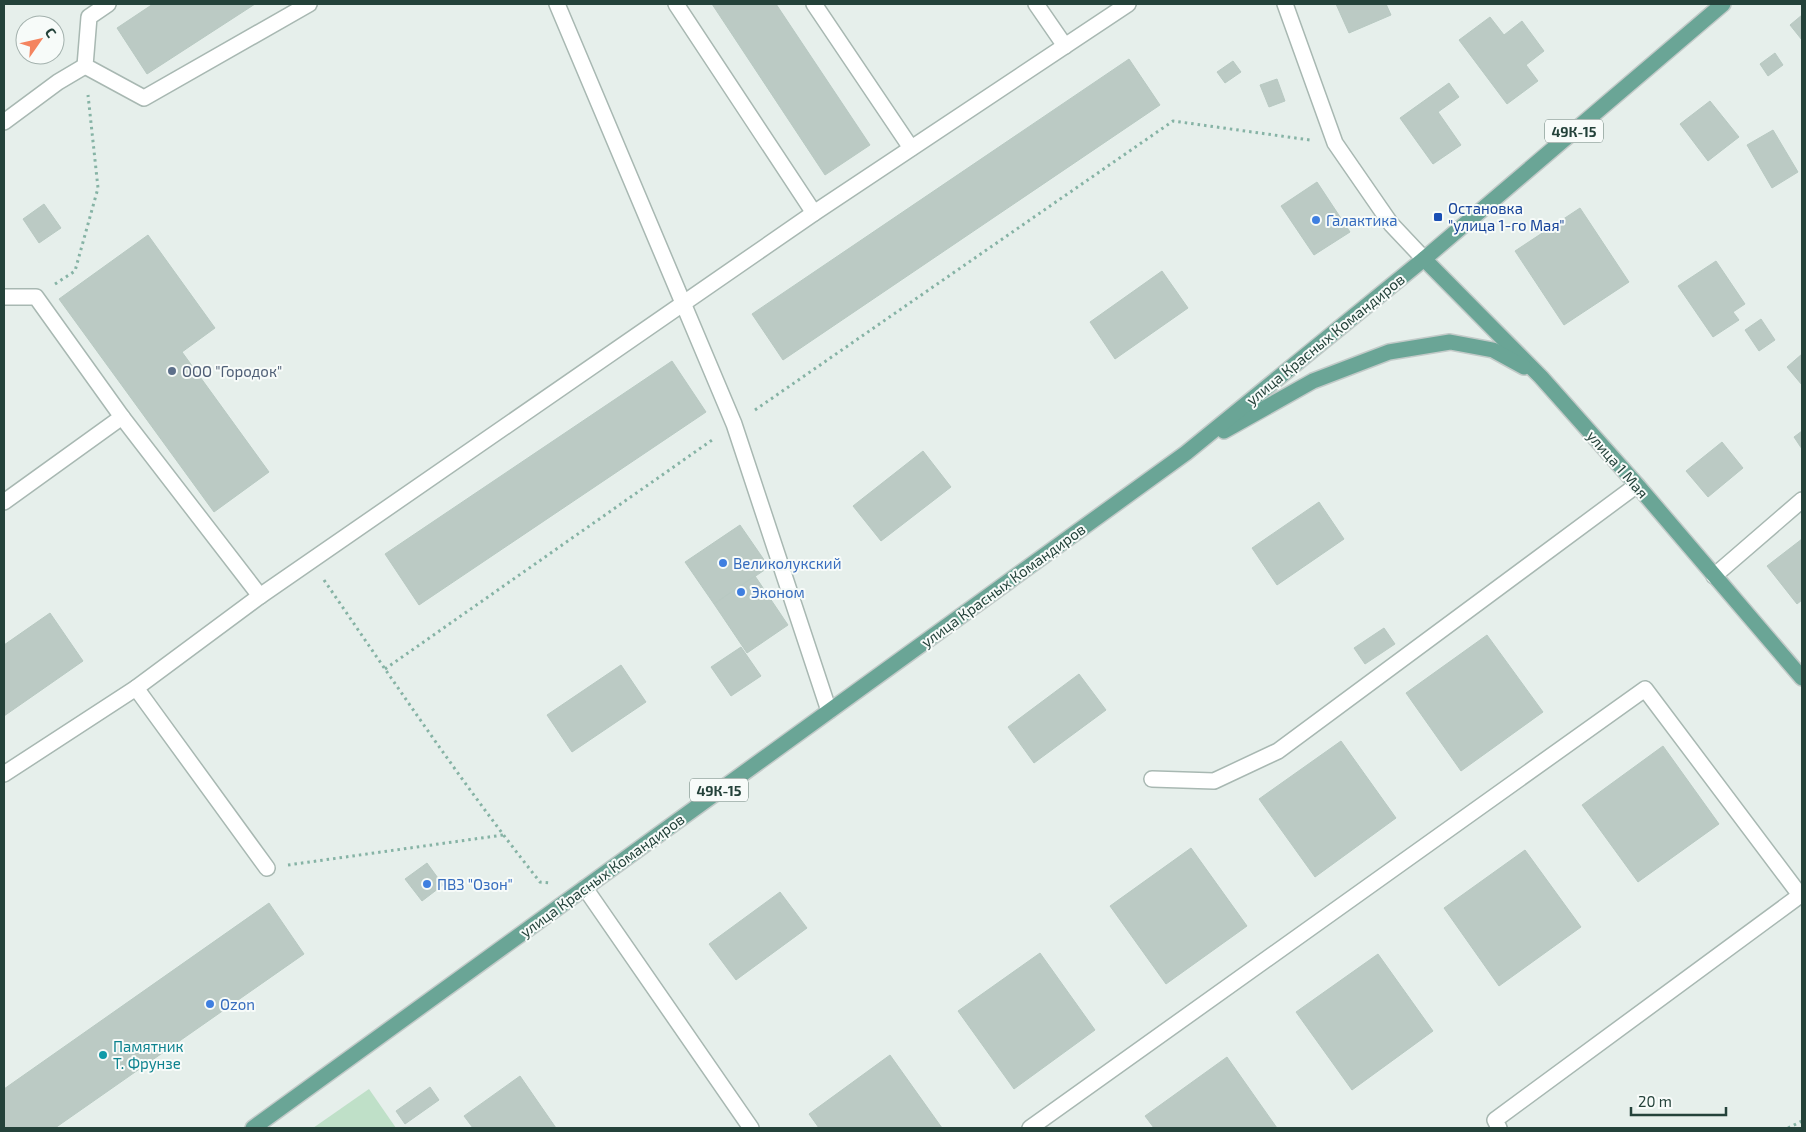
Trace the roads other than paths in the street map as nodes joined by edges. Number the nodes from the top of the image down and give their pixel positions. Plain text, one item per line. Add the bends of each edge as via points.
1 (108, 4) edge
2 (309, 4) edge
3 (556, 4) edge
4 (676, 4) edge
5 (814, 4) edge
6 (1036, 4) edge
7 (1128, 4) edge
8 (1285, 4) edge
9 (1723, 4) edge
10 (1065, 46) junction
11 (85, 66) junction
12 (4, 122) edge
13 (911, 148) junction
14 (814, 213) junction
15 (1424, 258) junction
16 (4, 297) edge
17 (683, 304) junction
18 (1541, 377) junction
19 (122, 417) junction
20 (1186, 453) junction
21 (1637, 485) junction
22 (1802, 500) edge
23 (4, 502) edge
24 (1714, 576) junction
25 (260, 596) junction
26 (1802, 678) edge
27 (136, 688) junction
28 (829, 711) junction
29 (4, 774) edge
30 (1152, 779) dead end
31 (267, 868) road end
32 (585, 888) junction
33 (1801, 895) edge
34 (253, 1128) edge
35 (751, 1128) edge
36 (1030, 1128) edge
37 (1499, 1128) edge

1 - 11 street via 88,17
2 - 11 street via 144,98
3 - 17 street
4 - 14 street
5 - 13 street
6 - 10 street
7 - 10 street
8 - 15 street via 1335,143 1391,224
9 - 15 main road, улица Красных Командиров / 49К-15
10 - 13 street
11 - 12 street
13 - 14 street
14 - 17 street
15 - 18 main road, улица 1 Мая
15 - 20 main road, улица Красных Командиров / 49К-15
16 - 19 street via 36,296
17 - 25 street
17 - 28 street via 734,424
18 - 20 main road via 1493,350 1450,342 1390,352 1312,380
18 - 21 main road, улица 1 Мая
19 - 23 street
19 - 25 street
20 - 28 main road, улица Красных Командиров / 49К-15
21 - 24 main road, улица 1 Мая
21 - 30 street via 1278,751 1214,781
22 - 24 street
24 - 26 main road, улица 1 Мая
25 - 27 street
27 - 29 street
27 - 31 street
28 - 32 main road, улица Красных Командиров / 49К-15
32 - 34 main road, улица Красных Командиров / 49К-15
32 - 35 street
33 - 36 street via 1645,689
33 - 37 street via 1495,1120

